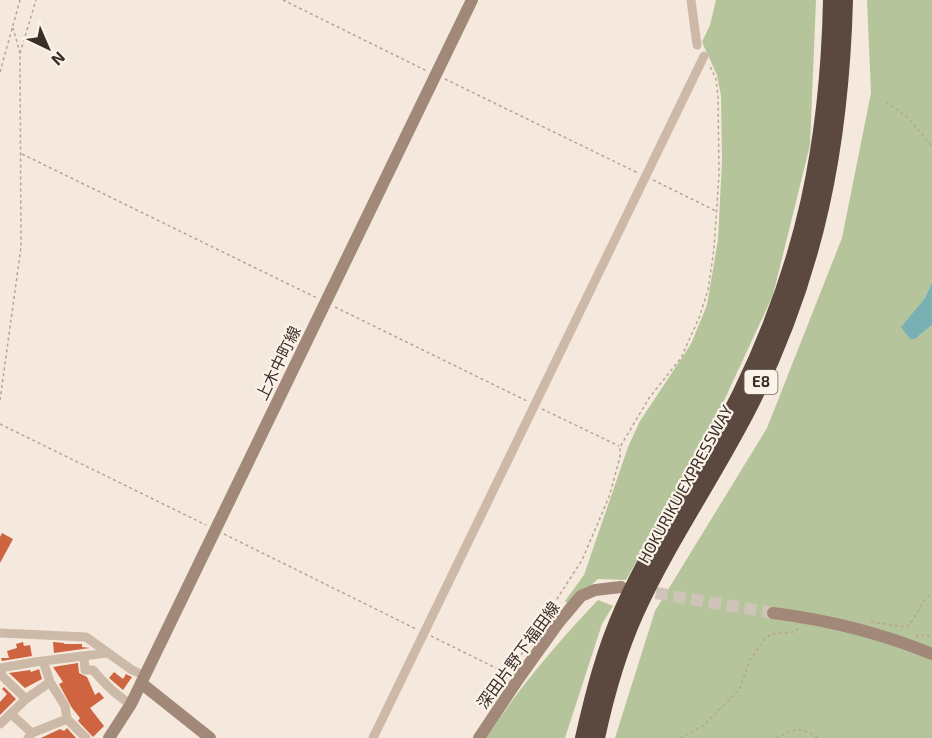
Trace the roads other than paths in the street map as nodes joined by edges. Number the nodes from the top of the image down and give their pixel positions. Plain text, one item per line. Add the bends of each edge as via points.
1 (472, 0) edge
2 (691, 0) edge
3 (831, 0) edge
4 (845, 0) edge
5 (697, 45) dead end
6 (704, 56) road end
7 (621, 587) dead end
8 (773, 613) tunnel mouth
9 (0, 633) edge
10 (107, 653) junction
11 (932, 654) edge
12 (84, 657) junction
13 (44, 661) junction
14 (0, 669) edge
15 (143, 680) junction
16 (50, 682) junction
17 (26, 699) junction
18 (132, 704) junction
19 (11, 714) junction
20 (67, 719) junction
21 (0, 724) edge
22 (30, 735) edge
23 (86, 738) edge
24 (110, 738) edge
25 (210, 738) edge
26 (373, 738) edge
27 (479, 738) edge
28 (583, 738) edge
29 (597, 738) edge

1 - 15 main road, 上木中町線
2 - 5 street
3 - 28 highway, HOKURIKU EXPRESSWAY / E8 via 821,138 814,184 790,272 740,395 623,609 605,652
4 - 29 highway, HOKURIKU EXPRESSWAY / E8 via 835,140 803,279 751,404 636,614 607,695
6 - 26 street
7 - 27 main road, 深田片野下福田線 via 581,596
8 - 11 main road via 864,630
9 - 10 street via 86,637
10 - 12 street
10 - 15 street
12 - 13 street
12 - 18 street via 85,670 93,670 109,688
13 - 14 street
13 - 16 street
14 - 17 street
15 - 18 main road, 上木中町線
15 - 25 main road
16 - 17 street
16 - 20 street via 65,706
17 - 19 street
18 - 24 main road, 上木中町線
19 - 21 street
19 - 22 street
20 - 22 street
20 - 23 street

